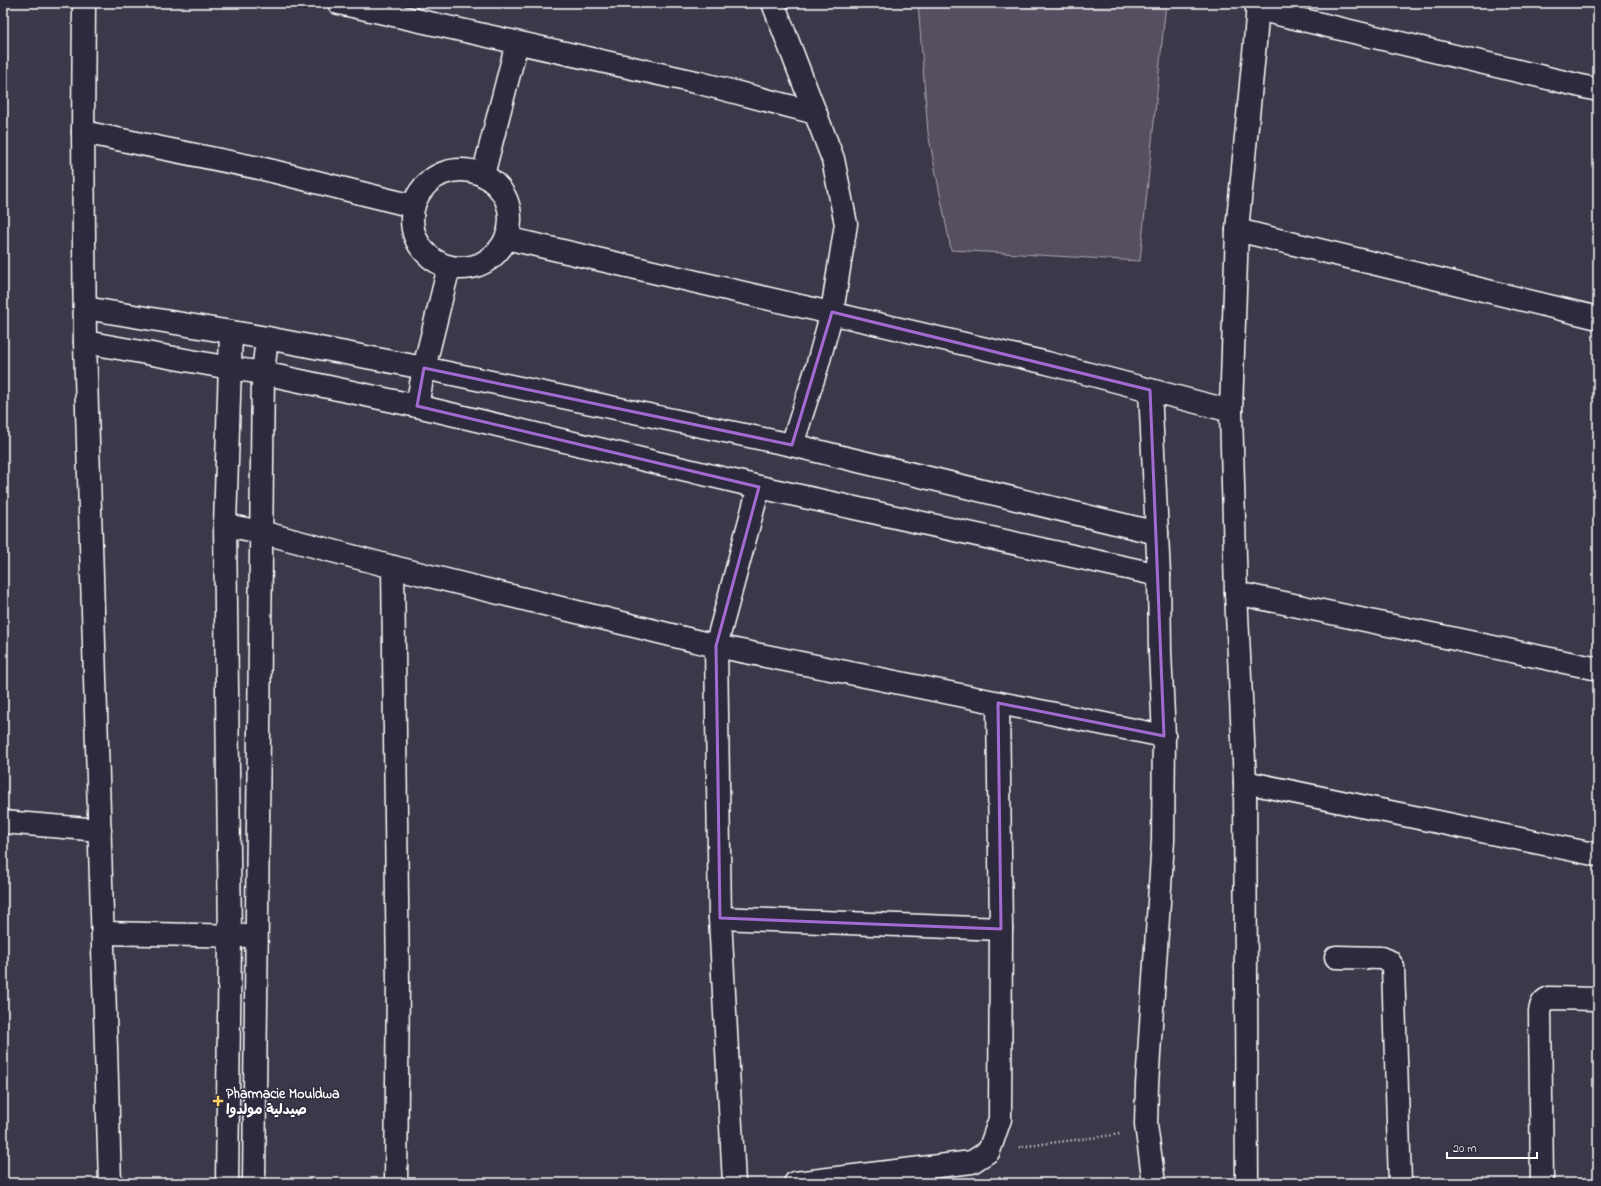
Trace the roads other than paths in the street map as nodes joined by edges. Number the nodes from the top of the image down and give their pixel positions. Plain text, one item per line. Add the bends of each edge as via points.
1 (84, 3) edge
2 (339, 3) edge
3 (773, 3) edge
4 (1257, 6) edge
5 (517, 43) junction
6 (1598, 90) edge
7 (816, 113) junction
8 (83, 132) junction
9 (483, 175) junction
10 (413, 206) junction
11 (1237, 230) junction
12 (506, 238) junction
13 (449, 267) junction
14 (84, 308) junction
15 (832, 312) junction
16 (1598, 318) edge
17 (231, 332) junction
18 (267, 338) junction
19 (85, 342) junction
20 (230, 368) junction
21 (424, 368) junction
22 (263, 373) junction
23 (1150, 390) junction
24 (417, 406) junction
25 (1231, 411) junction
26 (792, 445) junction
27 (759, 487) junction
28 (225, 525) junction
29 (260, 532) junction
30 (1157, 533) junction
31 (393, 567) junction
32 (1159, 575) junction
33 (1236, 593) junction
34 (716, 646) junction
35 (1598, 669) edge
36 (998, 703) junction
37 (1164, 736) junction
38 (1244, 782) junction
39 (3, 822) edge
40 (100, 830) junction
41 (1598, 855) edge
42 (720, 918) junction
43 (1001, 929) junction
44 (103, 933) junction
45 (230, 936) junction
46 (258, 936) junction
47 (1336, 957) dead end
48 (1597, 999) edge
49 (110, 1183) edge
50 (227, 1183) edge
51 (254, 1183) edge
52 (396, 1183) edge
53 (734, 1183) edge
54 (795, 1183) edge
55 (1154, 1183) edge
56 (1247, 1183) edge
57 (1400, 1183) edge
58 (1542, 1183) edge

1 - 8 street
2 - 5 street
3 - 7 street
4 - 6 street
4 - 11 street
5 - 7 street via 700,83
5 - 9 street
7 - 15 street via 833,159 846,224
8 - 10 street via 264,170
8 - 14 street
9 - 10 street via 466,170 449,171 433,178 421,190
9 - 12 street via 498,186 507,202 510,220
10 - 13 street via 411,222 422,250 434,261
11 - 16 street
11 - 25 street
12 - 13 street via 493,256 472,267
12 - 15 street
13 - 21 street
14 - 17 street
14 - 19 street
15 - 23 street
15 - 26 street
17 - 18 street
17 - 20 street
18 - 21 street
18 - 22 street
19 - 20 street
19 - 40 street
20 - 22 street
20 - 28 street
21 - 24 street
21 - 26 street
22 - 24 street
22 - 29 street
23 - 25 street
23 - 30 street
24 - 27 street
25 - 33 street
26 - 30 street
27 - 32 street
27 - 34 street
28 - 29 street
28 - 45 street
29 - 31 street
29 - 46 street
30 - 32 street
31 - 34 street
31 - 52 street via 398,983
32 - 37 street
33 - 35 street
33 - 38 street
34 - 36 street
34 - 42 street
36 - 37 street
36 - 43 street
37 - 55 street via 1163,841 1147,1085 1147,1131
38 - 41 street
38 - 56 street
39 - 40 street
40 - 44 street
42 - 43 street
42 - 53 street
43 - 54 street via 1000,1119 989,1151 972,1162
44 - 45 street
44 - 49 street
45 - 46 street
45 - 50 street
46 - 51 street
47 - 57 street via 1382,958 1389,961 1393,967
48 - 58 street via 1549,998 1541,1004

